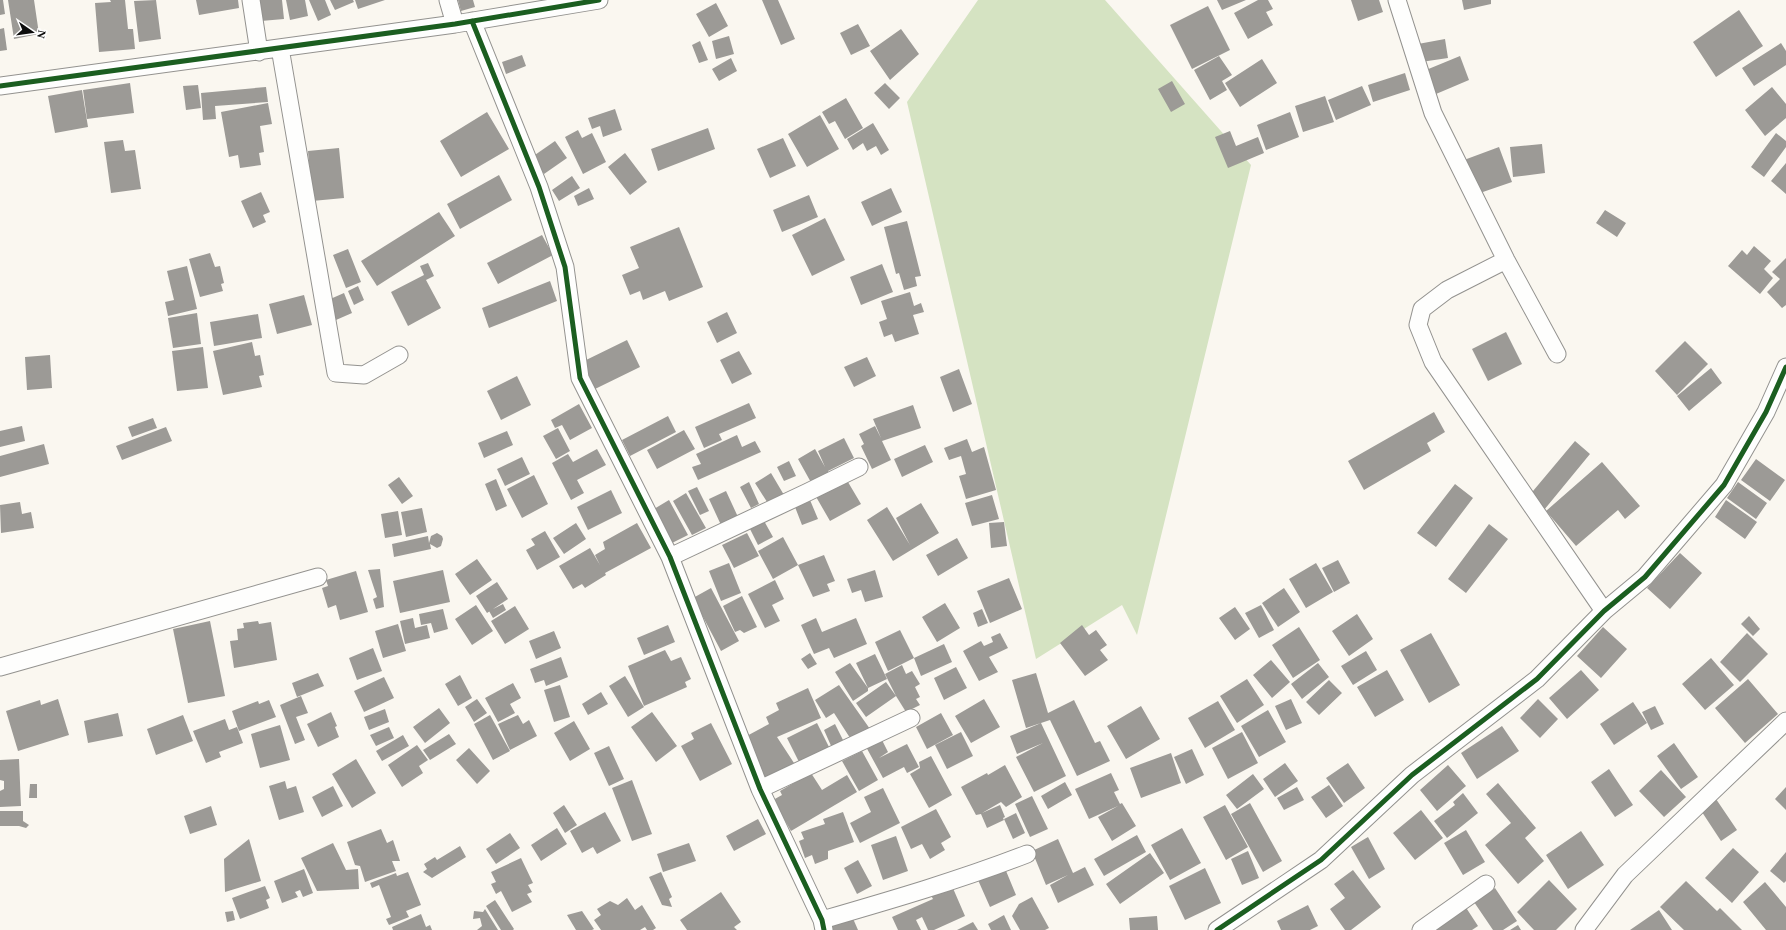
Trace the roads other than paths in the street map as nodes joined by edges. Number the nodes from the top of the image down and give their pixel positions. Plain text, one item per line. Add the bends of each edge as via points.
1 (251, 0) edge
2 (448, 0) edge
3 (599, 0) edge
4 (1397, 0) edge
5 (472, 21) junction
6 (455, 24) junction
7 (280, 48) junction
8 (259, 52) junction
9 (0, 86) edge
10 (1506, 260) junction
11 (1557, 354) dead end
12 (398, 355) dead end
13 (1786, 367) edge
14 (860, 467) dead end
15 (670, 557) junction
16 (318, 577) dead end
17 (1604, 611) junction
18 (0, 667) edge
19 (911, 718) dead end
20 (1786, 721) edge
21 (760, 789) junction
22 (1027, 854) dead end
23 (1486, 884) dead end
24 (823, 925) edge
25 (1217, 930) edge
26 (1421, 930) edge
27 (1584, 930) edge

1 - 8 street
2 - 6 street
3 - 5 street
4 - 10 street via 1433,113
5 - 6 street
5 - 15 street via 539,187 565,267 580,378
6 - 7 street
7 - 8 street
7 - 12 street via 336,373 364,375
8 - 9 street
10 - 11 street
10 - 17 street via 1447,290 1422,309 1418,325 1432,362
13 - 17 street via 1766,412 1724,485 1645,576
14 - 15 street
15 - 21 street
16 - 18 street
17 - 25 street via 1537,679 1412,775 1321,860
19 - 21 street
20 - 27 street via 1625,875
21 - 24 street
22 - 24 street
23 - 26 street

